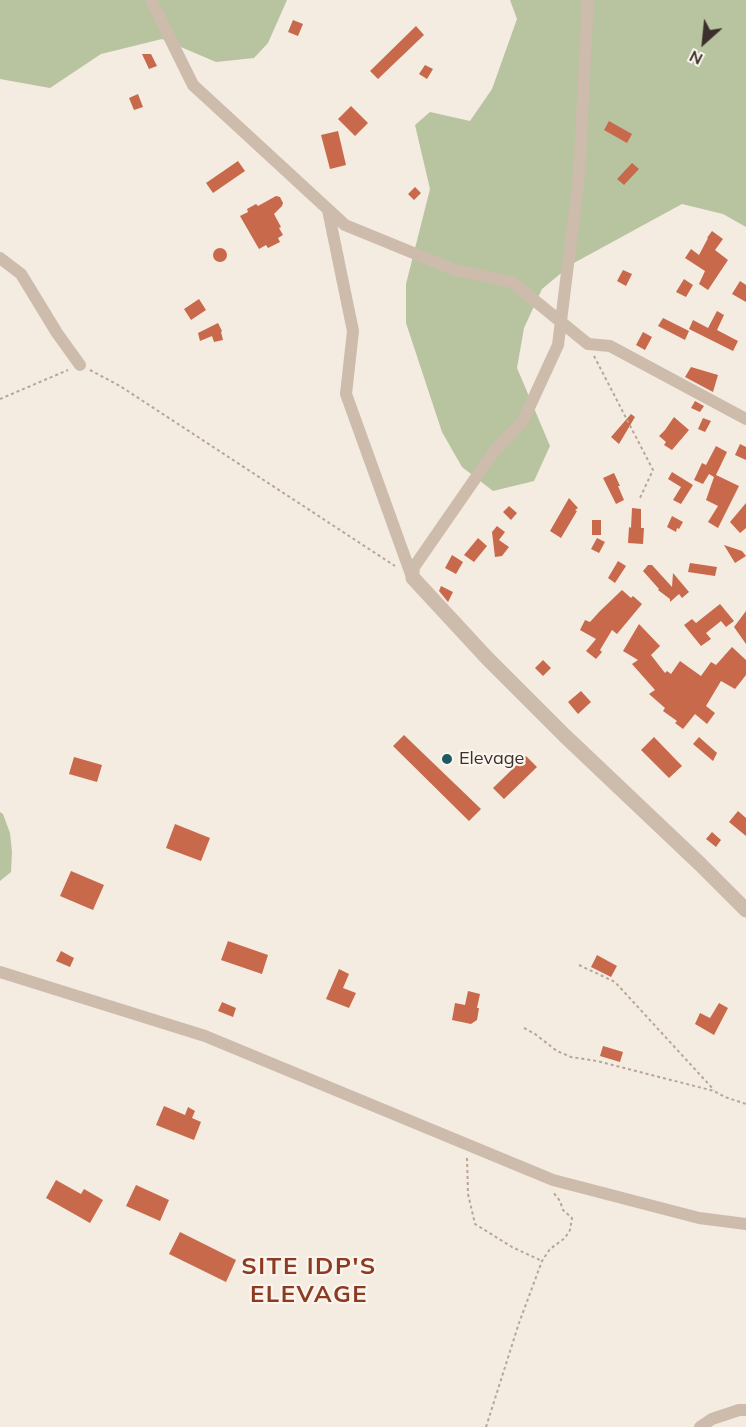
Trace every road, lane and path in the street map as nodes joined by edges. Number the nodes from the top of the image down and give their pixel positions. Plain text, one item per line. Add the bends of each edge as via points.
1 (150, 0) edge
2 (588, 0) edge
3 (328, 209) junction
4 (0, 258) edge
5 (561, 322) junction
6 (588, 344) junction
7 (80, 365) junction
8 (0, 399) edge
9 (746, 419) edge
10 (639, 500) dead end
11 (413, 578) junction
12 (746, 910) edge
13 (579, 965) dead end
14 (0, 972) edge
15 (524, 1028) dead end
16 (714, 1091) junction
17 (746, 1104) edge
18 (469, 1146) junction
19 (553, 1180) junction
20 (746, 1224) edge
21 (542, 1261) junction
22 (746, 1410) edge
23 (486, 1427) edge
24 (700, 1427) edge

1 - 3 street via 193,85
2 - 5 street via 579,176
3 - 5 street via 345,225 455,270 512,282
3 - 11 street via 353,331 346,394
4 - 7 street via 21,274
5 - 6 street
5 - 11 street via 558,345 523,421 495,450 414,567
6 - 9 street via 610,346
6 - 10 path via 653,470
7 - 8 path
7 - 11 path via 120,386
11 - 12 street via 502,674
13 - 16 path via 615,982
14 - 18 street via 205,1036
15 - 16 path via 557,1052 572,1057
16 - 17 path
18 - 19 street
18 - 21 path via 468,1194 475,1224
19 - 20 street via 699,1218
19 - 21 path via 553,1193 572,1218 565,1238
21 - 23 path
22 - 24 street via 712,1419

